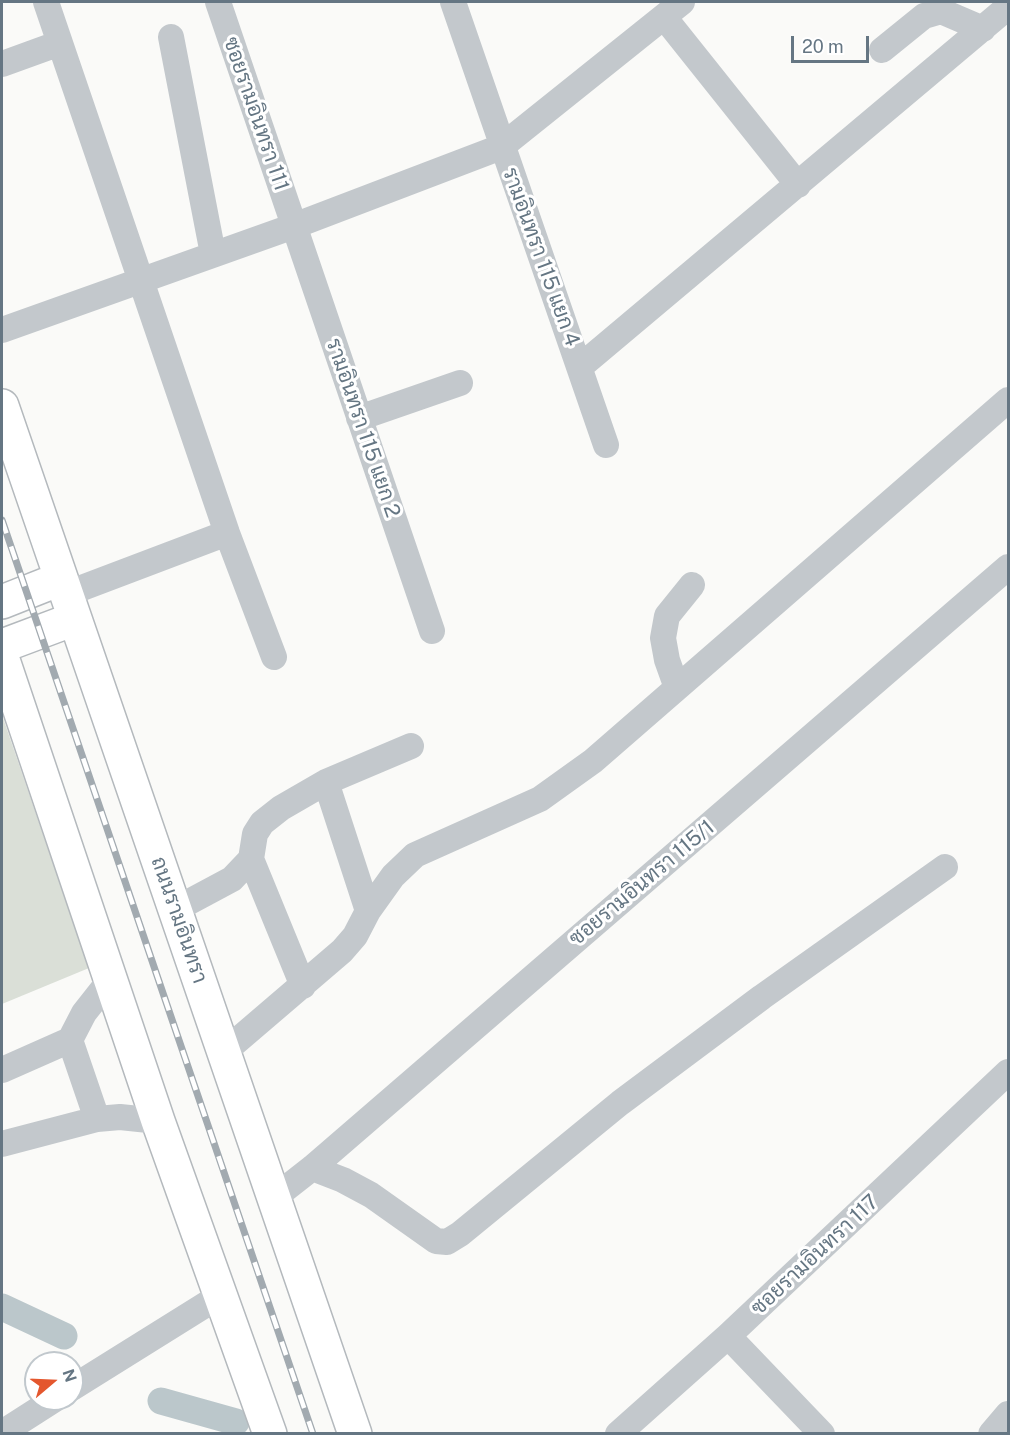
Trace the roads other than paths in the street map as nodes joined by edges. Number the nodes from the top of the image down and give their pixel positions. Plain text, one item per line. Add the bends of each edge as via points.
1 (46, 2) edge
2 (218, 2) edge
3 (453, 2) edge
4 (677, 6) edge
5 (1008, 7) edge
6 (983, 29) junction
7 (171, 37) dead end
8 (60, 43) junction
9 (882, 50) dead end
10 (2, 64) edge
11 (501, 147) junction
12 (798, 185) junction
13 (294, 226) junction
14 (213, 254) junction
15 (142, 278) junction
16 (2, 330) edge
17 (581, 366) junction
18 (460, 383) dead end
19 (1008, 400) edge
20 (2, 406) edge
21 (359, 418) junction
22 (606, 445) dead end
23 (227, 533) junction
24 (1008, 567) edge
25 (692, 585) dead end
26 (67, 598) junction
27 (2, 602) edge
28 (432, 631) dead end
29 (2, 646) edge
30 (2, 657) edge
31 (274, 657) dead end
32 (677, 688) junction
33 (411, 746) dead end
34 (326, 782) junction
35 (251, 860) junction
36 (945, 867) dead end
37 (176, 909) junction
38 (368, 911) junction
39 (110, 980) junction
40 (303, 986) junction
41 (70, 1040) junction
42 (224, 1052) junction
43 (2, 1070) edge
44 (1008, 1072) edge
45 (97, 1119) junction
46 (158, 1121) junction
47 (2, 1144) edge
48 (312, 1168) junction
49 (275, 1197) junction
50 (222, 1295) junction
51 (728, 1336) junction
52 (84, 1381) edge
53 (36, 1411) edge
54 (1008, 1414) edge
55 (2, 1433) edge
56 (270, 1434) edge
57 (355, 1434) edge
58 (618, 1434) edge
59 (822, 1434) edge
60 (991, 1434) edge

1 - 8 street
2 - 13 street, ซอยรามอินทรา 111
3 - 11 street, รามอินทรา 115 แยก 4
4 - 11 street
4 - 12 street
5 - 6 street
6 - 9 street via 941,11 924,16
6 - 12 street
7 - 14 street
8 - 10 street
8 - 15 street
11 - 13 street
11 - 17 street, รามอินทรา 115 แยก 4
12 - 17 street
13 - 14 street
13 - 21 street, รามอินทรา 115 แยก 2
14 - 15 street
15 - 16 street
15 - 23 street
17 - 22 street, รามอินทรา 115 แยก 4
18 - 21 street
19 - 32 street
20 - 26 highway, ถนนรามอินทรา
21 - 28 street, รามอินทรา 115 แยก 2
23 - 26 street
23 - 31 street
24 - 48 street, ซอยรามอินทรา 115/1
25 - 32 street via 667,616 663,638
26 - 27 highway
26 - 29 highway
26 - 37 highway, ถนนรามอินทรา
30 - 39 highway
32 - 38 street via 593,761 540,799 415,855 393,876
33 - 34 street
34 - 35 street via 262,823 255,834
34 - 38 street
35 - 37 street via 232,879
35 - 40 street
36 - 48 street via 620,1103 447,1242 436,1241 371,1195
37 - 42 highway, ถนนรามอินทรา
38 - 40 street via 355,936
39 - 41 street via 84,1012
39 - 46 highway
40 - 42 street
41 - 43 street
41 - 45 street
42 - 49 highway, ถนนรามอินทรา
44 - 51 street, ซอยรามอินทรา 117
45 - 46 street
45 - 47 street
46 - 50 highway
48 - 49 street, ซอยรามอินทรา 115/1
49 - 57 highway, ถนนรามอินทรา
50 - 52 street
50 - 56 highway
51 - 58 street, ซอยรามอินทรา 117
51 - 59 street
53 - 55 street
54 - 60 street

